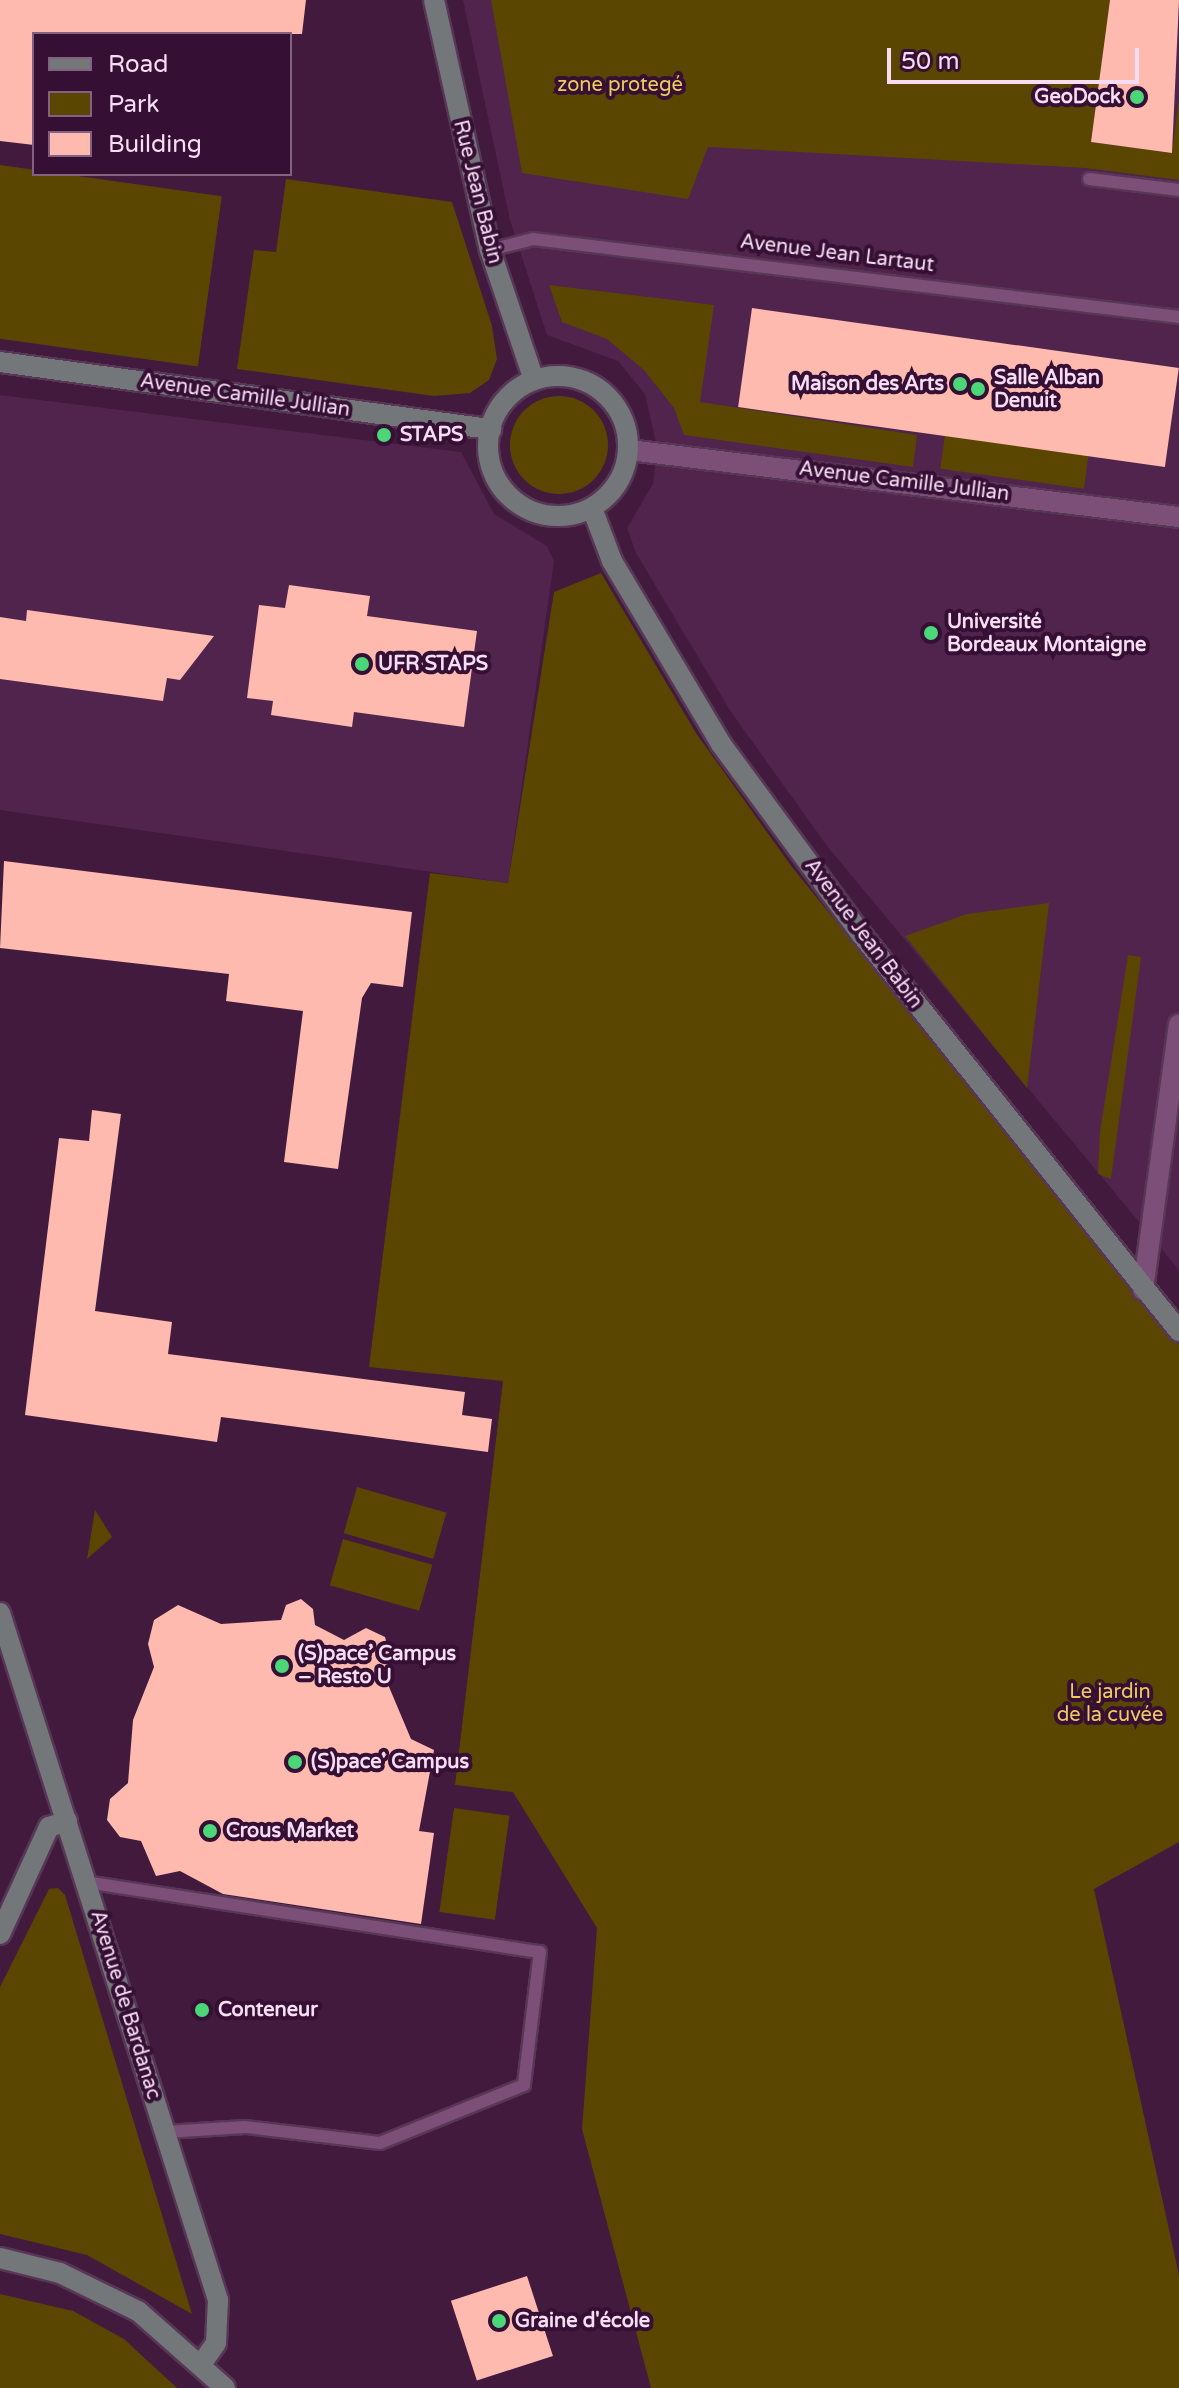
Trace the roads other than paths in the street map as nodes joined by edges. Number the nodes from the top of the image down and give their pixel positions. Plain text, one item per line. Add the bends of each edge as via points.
1 (434, 0) edge
2 (1089, 179) dead end
3 (1179, 190) edge
4 (490, 250) junction
5 (1179, 317) edge
6 (0, 362) edge
7 (534, 380) junction
8 (491, 429) junction
9 (629, 450) junction
10 (592, 508) junction
11 (1179, 517) edge
12 (1179, 1024) edge
13 (1143, 1290) junction
14 (1179, 1331) edge
15 (0, 1613) edge
16 (67, 1821) junction
17 (86, 1882) junction
18 (0, 1934) edge
19 (165, 2132) junction
20 (0, 2258) edge
21 (202, 2363) junction
22 (225, 2388) edge

1 - 4 street, Rue Jean Babin
2 - 3 lane
4 - 5 lane, Avenue Jean Lartaut via 533,239
4 - 7 street, Rue Jean Babin
6 - 8 street, Avenue Camille Jullian
7 - 8 street via 500,408
7 - 9 street via 580,379 600,390 621,417
8 - 10 street via 492,469 515,501 552,517
9 - 10 street via 617,484
9 - 11 street, Avenue Camille Jullian
10 - 13 street, Avenue Jean Babin via 612,561 721,744
12 - 13 street
13 - 14 street, Avenue Jean Babin
15 - 16 street, Avenue de Bardanac
16 - 17 street, Avenue de Bardanac
16 - 18 street via 49,1827
17 - 19 street, Avenue de Bardanac
17 - 19 lane via 139,1896 540,1952 524,2085 380,2143 245,2127
19 - 21 street, Avenue de Bardanac via 218,2300 216,2343
20 - 21 street via 100,2290 174,2336
21 - 22 street

